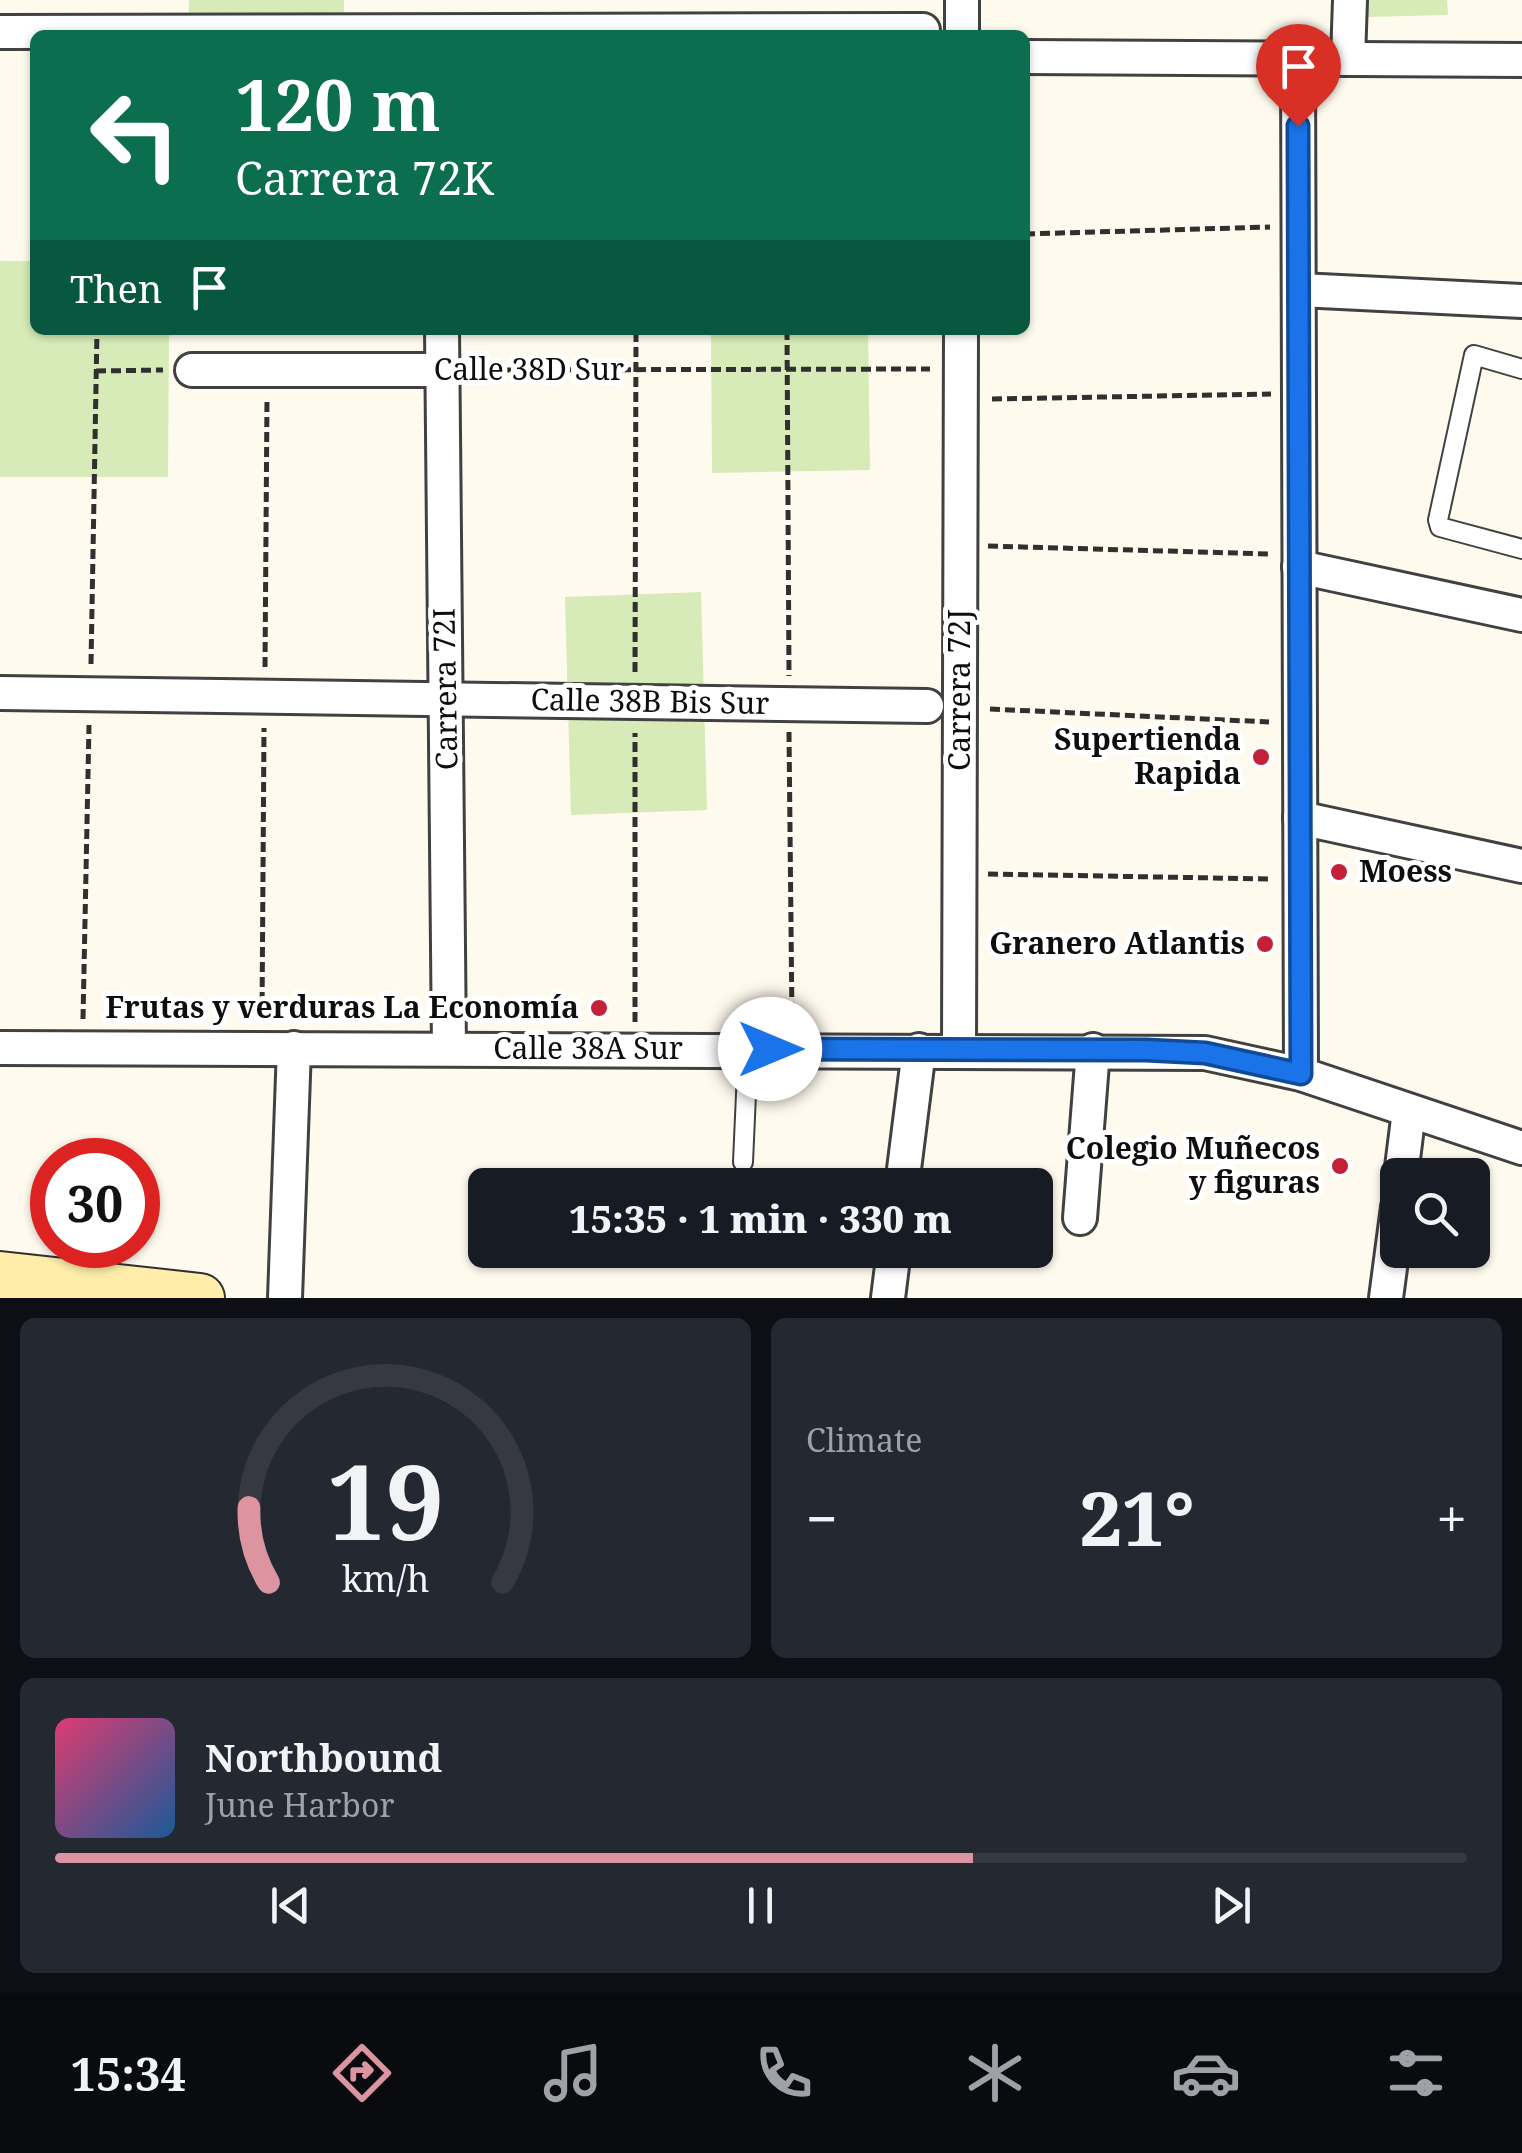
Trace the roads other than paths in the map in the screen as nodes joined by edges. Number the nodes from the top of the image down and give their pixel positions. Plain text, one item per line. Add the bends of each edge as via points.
1 (962, 0) edge
2 (1350, 0) edge
3 (440, 22) edge
4 (88, 30) edge
5 (923, 30) dead end
6 (962, 30) edge
7 (30, 31) edge
8 (0, 32) edge
9 (1030, 57) edge
10 (1298, 58) junction
11 (1348, 59) junction
12 (1522, 60) edge
13 (1300, 290) junction
14 (1522, 301) edge
15 (442, 335) edge
16 (961, 335) edge
17 (1522, 369) edge
18 (192, 370) road end
19 (442, 370) junction
20 (1522, 549) edge
21 (1299, 561) junction
22 (1522, 615) edge
23 (0, 692) edge
24 (446, 699) junction
25 (944, 707) junction
26 (1300, 818) junction
27 (1522, 866) edge
28 (0, 1048) edge
29 (294, 1048) junction
30 (449, 1048) junction
31 (748, 1050) junction
32 (919, 1050) junction
33 (959, 1050) junction
34 (1093, 1050) junction
35 (1301, 1074) junction
36 (1410, 1111) junction
37 (1522, 1148) edge
38 (1404, 1158) edge
39 (743, 1162) dead end
40 (904, 1168) edge
41 (1080, 1218) dead end
42 (892, 1268) edge
43 (1390, 1268) edge
44 (0, 1276) edge
45 (200, 1298) edge
46 (285, 1298) edge
47 (888, 1298) edge
48 (1386, 1298) edge

1 - 6 street
2 - 11 street
3 - 4 street
3 - 5 street
7 - 8 street
9 - 10 street
10 - 11 street
10 - 13 street
11 - 12 street
13 - 14 street
13 - 21 street
15 - 19 street, Carrera 72I
16 - 25 street, Carrera 72J via 960,546
17 - 20 lane via 1474,356 1438,520 1440,528
18 - 19 street, Calle 38D Sur
19 - 24 street, Carrera 72I
21 - 22 street
21 - 26 street
23 - 24 street, Calle 38B Bis Sur
24 - 25 street, Calle 38B Bis Sur
24 - 30 street, Carrera 72I
25 - 33 street, Carrera 72J via 959,874
26 - 27 street
26 - 35 street
28 - 29 street, Calle 38A Sur
29 - 30 street, Calle 38A Sur
29 - 46 street
30 - 31 street, Calle 38A Sur
31 - 32 street, Calle 38A Sur
31 - 39 lane
32 - 33 street, Calle 38A Sur
32 - 40 street
33 - 34 street, Calle 38A Sur
34 - 35 street, Calle 38A Sur via 1205,1053
34 - 41 street
35 - 36 street, Calle 38A Sur
36 - 37 street, Calle 38A Sur
36 - 38 street
42 - 47 street
43 - 48 street
44 - 45 street

